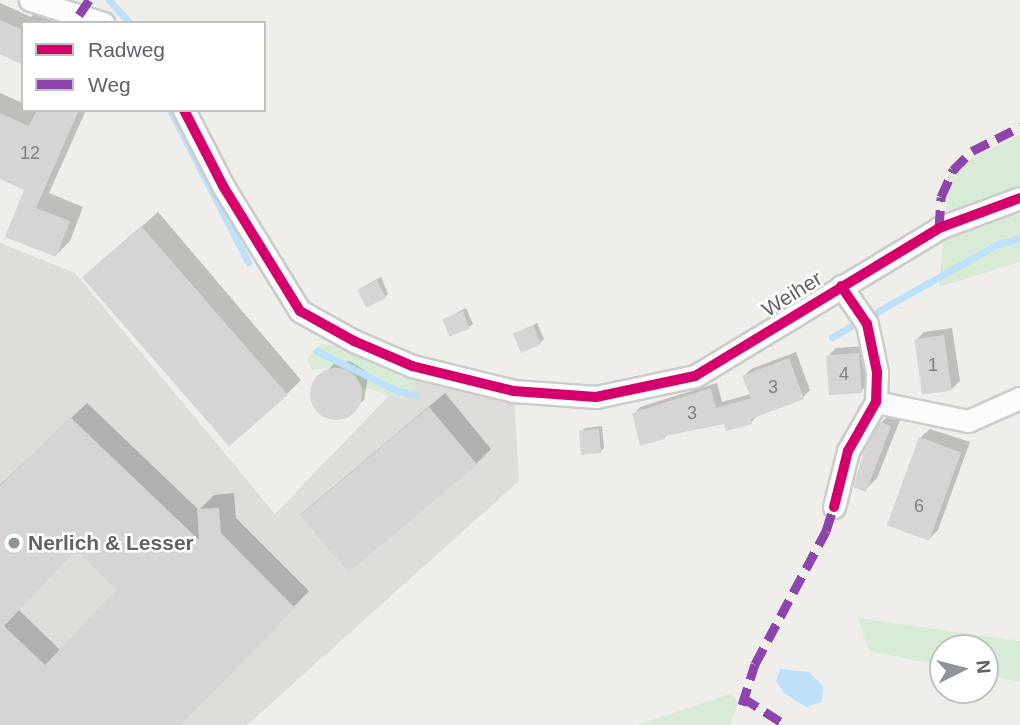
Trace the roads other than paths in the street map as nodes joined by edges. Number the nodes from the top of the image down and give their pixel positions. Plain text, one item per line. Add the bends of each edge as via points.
1 (30, 0) edge
2 (97, 21) edge
3 (185, 112) edge
4 (1020, 198) edge
5 (841, 286) junction
6 (1020, 398) edge
7 (876, 401) junction
8 (834, 507) dead end

1 - 2 street
3 - 5 street, Weiher via 223,186 300,311 412,366 513,391 596,397 695,376
4 - 5 street via 939,228
5 - 7 street, Weiher via 862,315 877,372
6 - 7 street via 968,421
7 - 8 street, Weiher via 848,451

